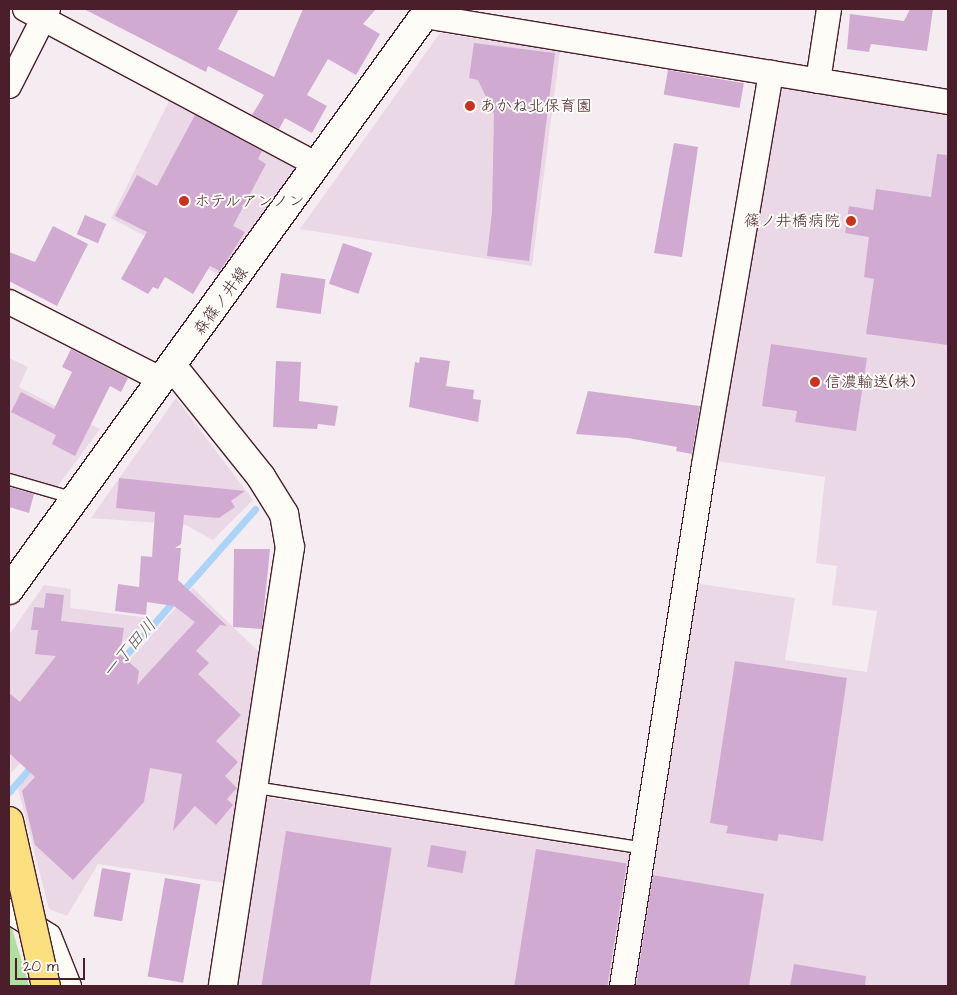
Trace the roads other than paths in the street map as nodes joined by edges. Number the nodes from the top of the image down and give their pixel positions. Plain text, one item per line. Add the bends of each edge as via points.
1 (829, 9) edge
2 (39, 12) edge
3 (427, 12) edge
4 (770, 73) junction
5 (818, 81) junction
6 (9, 86) edge
7 (948, 102) edge
8 (317, 165) junction
9 (9, 302) edge
10 (168, 374) junction
11 (9, 479) edge
12 (75, 498) junction
13 (9, 590) edge
14 (255, 787) junction
15 (9, 821) edge
16 (644, 848) junction
17 (9, 910) edge
18 (46, 986) edge
19 (69, 986) edge
20 (223, 986) edge
21 (622, 986) edge

1 - 5 street
2 - 6 street
2 - 8 street
3 - 4 street
3 - 8 main road, 森篠ノ井線
4 - 5 street
4 - 16 street
5 - 7 street
8 - 10 main road, 森篠ノ井線
9 - 10 street
10 - 12 main road, 森篠ノ井線
10 - 14 main road via 206,404 284,514 290,548 287,584
11 - 12 lane
12 - 13 main road, 森篠ノ井線
14 - 16 lane
14 - 20 main road
15 - 18 highway, bridge
16 - 21 street
17 - 19 street via 50,936

